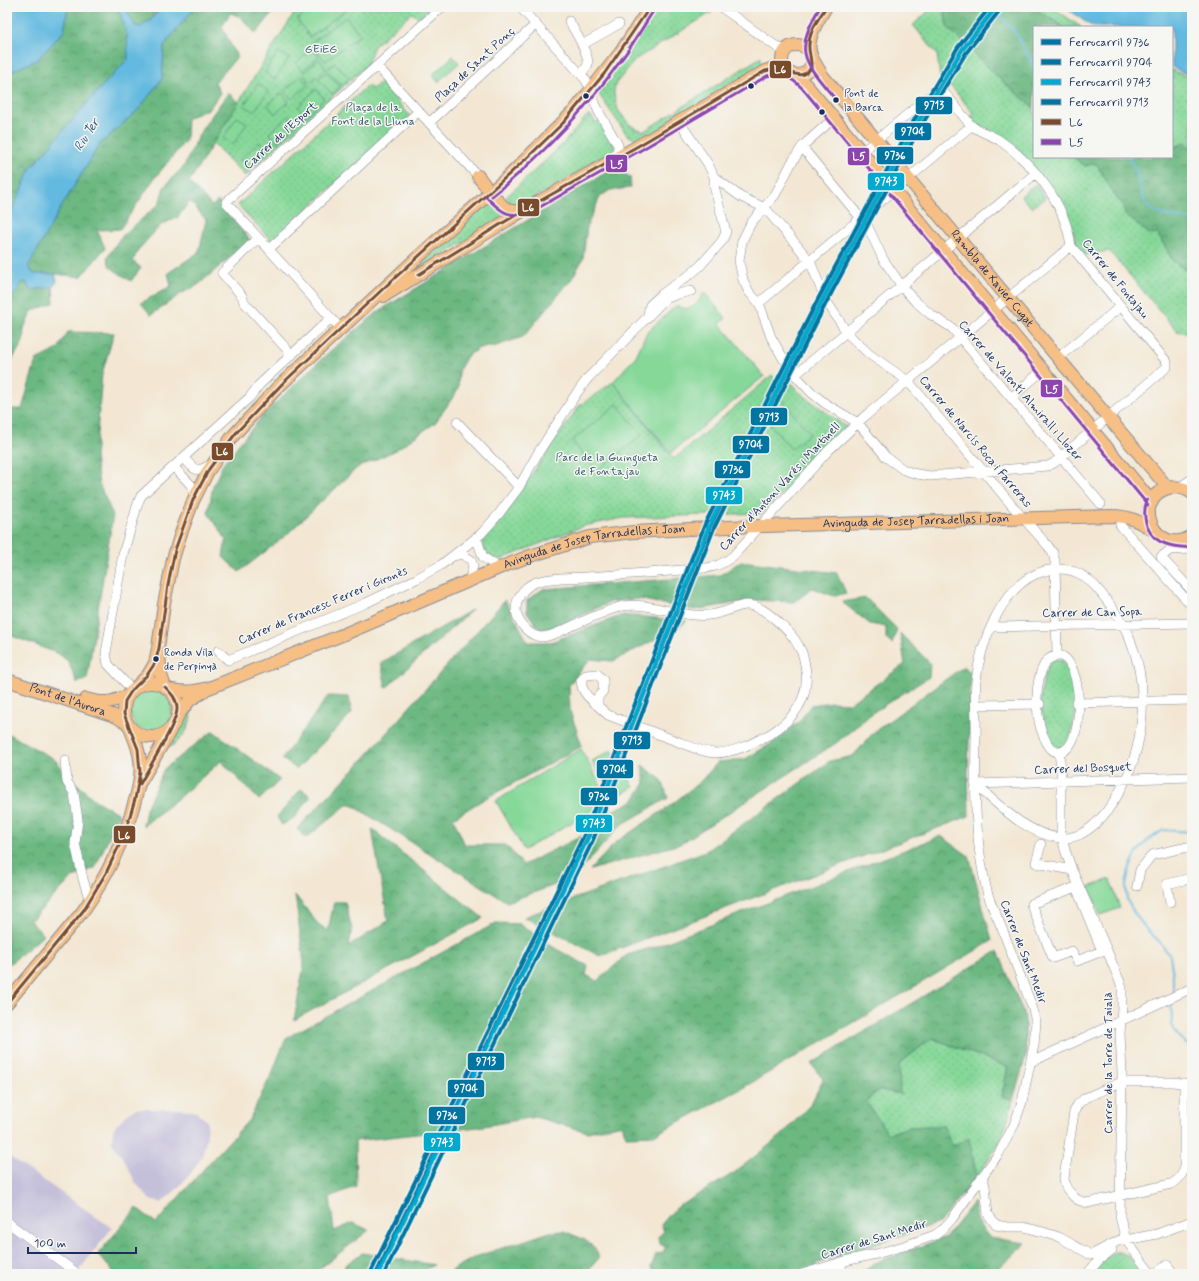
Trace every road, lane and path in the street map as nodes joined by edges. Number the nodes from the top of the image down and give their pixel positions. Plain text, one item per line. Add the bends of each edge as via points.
1 (442, 7) edge
2 (520, 7) edge
3 (650, 7) edge
4 (721, 7) edge
5 (826, 7) edge
6 (570, 21) dead end
7 (536, 24) junction
8 (619, 24) dead end
9 (582, 45) junction
10 (782, 50) junction
11 (811, 55) junction
12 (377, 66) junction
13 (791, 73) junction
14 (581, 74) junction
15 (591, 89) junction
16 (574, 110) junction
17 (599, 111) junction
18 (419, 112) junction
19 (834, 118) junction
20 (679, 121) junction
21 (429, 123) junction
22 (971, 126) junction
23 (876, 140) junction
24 (802, 147) junction
25 (862, 152) junction
26 (606, 164) junction
27 (1036, 173) junction
28 (510, 175) junction
29 (478, 176) junction
30 (714, 177) junction
31 (908, 179) junction
32 (894, 191) junction
33 (490, 192) junction
34 (503, 206) junction
35 (529, 207) junction
36 (765, 208) junction
37 (861, 218) junction
38 (258, 238) junction
39 (958, 238) junction
40 (1071, 246) junction
41 (269, 249) junction
42 (944, 251) junction
43 (810, 261) junction
44 (901, 286) junction
45 (691, 291) dead end
46 (1008, 298) junction
47 (759, 303) junction
48 (1118, 308) junction
49 (361, 310) junction
50 (993, 311) junction
51 (331, 318) junction
52 (647, 318) junction
53 (341, 329) junction
54 (846, 331) junction
55 (960, 338) junction
56 (292, 355) junction
57 (1058, 358) junction
58 (1043, 370) junction
59 (795, 374) junction
60 (908, 381) junction
61 (1011, 398) junction
62 (1108, 418) junction
63 (457, 422) dead end
64 (860, 427) junction
65 (1092, 430) junction
66 (1061, 457) junction
67 (184, 458) junction
68 (215, 461) junction
69 (174, 467) junction
70 (985, 472) junction
71 (1192, 479) edge
72 (519, 487) junction
73 (1174, 488) junction
74 (1192, 493) edge
75 (194, 497) junction
76 (1151, 502) junction
77 (1100, 504) dead end
78 (1024, 519) junction
79 (1122, 521) junction
80 (760, 526) junction
81 (1156, 532) junction
82 (1192, 536) edge
83 (476, 537) junction
84 (1180, 541) junction
85 (1192, 543) edge
86 (468, 544) junction
87 (1192, 549) edge
88 (452, 556) junction
89 (483, 557) junction
90 (471, 560) junction
91 (499, 568) junction
92 (1054, 568) junction
93 (485, 575) junction
94 (469, 582) junction
95 (1192, 591) edge
96 (1192, 606) edge
97 (1192, 623) edge
98 (1122, 625) junction
99 (1056, 626) junction
100 (992, 627) junction
101 (158, 648) junction
102 (218, 651) dead end
103 (1057, 655) junction
104 (7, 674) edge
105 (7, 680) edge
106 (166, 688) junction
107 (209, 688) junction
108 (132, 691) junction
109 (73, 698) junction
110 (1192, 700) edge
111 (1142, 701) junction
112 (1078, 703) junction
113 (1038, 704) junction
114 (976, 705) junction
115 (598, 706) dead end
116 (175, 721) junction
117 (128, 725) junction
118 (1059, 752) junction
119 (65, 760) dead end
120 (1192, 777) edge
121 (1126, 780) junction
122 (1060, 782) junction
123 (140, 784) junction
124 (974, 784) junction
125 (1058, 837) junction
126 (1041, 844) dead end
127 (1192, 846) edge
128 (1072, 870) junction
129 (1192, 878) edge
130 (1137, 886) dead end
131 (90, 901) junction
132 (1170, 902) dead end
133 (1031, 904) joint
134 (1192, 988) edge
135 (7, 1003) edge
136 (1121, 1020) junction
137 (1031, 1062) junction
138 (1121, 1082) junction
139 (1188, 1084) edge
140 (982, 1176) junction
141 (1120, 1196) junction
142 (1192, 1221) edge
143 (7, 1222) edge
144 (1126, 1240) junction
145 (842, 1262) junction
146 (74, 1271) dead end
147 (802, 1274) edge
148 (840, 1274) edge
149 (1087, 1274) edge
150 (1153, 1274) edge
151 (1174, 1274) edge

1 - 12 street, Carrer de l'Esport
2 - 7 street
3 - 15 main road via 620,53
4 - 10 street
5 - 11 main road via 810,37
6 - 9 street
7 - 14 street
7 - 21 street, Plaça de Sant Ponç
8 - 9 street
9 - 14 street via 588,63
10 - 11 main road via 800,46
10 - 13 main road via 782,64
11 - 13 main road via 811,65 807,72 800,75
11 - 23 main road, Rambla de Xavier Cugat via 822,75
12 - 18 street
12 - 38 street, Carrer de l'Esport via 226,202
13 - 19 main road, Rambla de Xavier Cugat via 802,80
13 - 20 main road via 774,68 766,71
14 - 15 street
15 - 16 main road
15 - 17 street
16 - 17 street via 592,106
16 - 28 main road
17 - 26 street via 619,148
18 - 21 street
18 - 41 street
19 - 24 street
19 - 25 main road, Rambla de Xavier Cugat
20 - 26 main road
20 - 30 street
21 - 29 street
22 - 23 street, Carrer de Fontajau via 938,88
22 - 27 street, Carrer de Fontajau via 1007,146
22 - 31 street
23 - 25 street
23 - 31 main road, Rambla de Xavier Cugat
24 - 36 street
24 - 37 street, Carrer de Valentí Almirall i Llozer
25 - 32 main road, Rambla de Xavier Cugat
26 - 35 main road
27 - 39 street
27 - 40 street, Carrer de Fontajau via 1060,209
28 - 29 main road via 497,181
28 - 33 main road
28 - 34 main road via 501,195
29 - 33 main road
30 - 36 street via 741,197
30 - 52 street via 726,232 722,241 700,266 650,305
31 - 32 street
31 - 39 main road, Rambla de Xavier Cugat
32 - 37 street
32 - 42 main road, Rambla de Xavier Cugat
33 - 34 main road
33 - 49 main road
34 - 35 main road via 512,212
35 - 49 main road
36 - 43 street, Carrer de Narcís Roca i Farreras
36 - 47 street via 748,228 739,254 743,280
37 - 43 street
37 - 44 street, Carrer de Valentí Almirall i Llozer
38 - 41 street
38 - 56 street via 222,272 244,302
39 - 42 street
39 - 46 main road, Rambla de Xavier Cugat
40 - 46 street, Carrer d'Antoni Varés i Martinell
40 - 48 street, Carrer de Fontajau
41 - 51 street
42 - 44 street
42 - 50 main road, Rambla de Xavier Cugat
43 - 47 street
43 - 54 street, Carrer de Narcís Roca i Farreras via 826,299
44 - 54 street
44 - 55 street, Carrer de Valentí Almirall i Llozer via 918,304 952,328
45 - 52 street, Carrer de Francesc Ferrer i Gironès via 665,299
46 - 50 street, Carrer d'Antoni Varés i Martinell
46 - 57 main road, Rambla de Xavier Cugat
47 - 59 street via 771,337
48 - 57 street
48 - 62 street, Carrer de Fontajau via 1167,362 1167,367
49 - 53 main road
50 - 55 street, Carrer d'Antoni Varés i Martinell
50 - 58 main road, Rambla de Xavier Cugat
51 - 53 street
51 - 56 street
52 - 72 street, Carrer de Francesc Ferrer i Gironès via 588,378 538,453
53 - 68 main road via 258,408
54 - 59 street
54 - 60 street, Carrer de Narcís Roca i Farreras via 869,354
55 - 60 street, Carrer d'Antoni Varés i Martinell
55 - 61 street, Carrer de Valentí Almirall i Llozer
56 - 67 street
57 - 62 main road, Rambla de Xavier Cugat
58 - 61 street
58 - 65 main road, Rambla de Xavier Cugat
59 - 64 street via 819,399
60 - 64 street, Carrer d'Antoni Varés i Martinell
60 - 70 street, Carrer de Narcís Roca i Farreras
61 - 66 street, Carrer de Valentí Almirall i Llozer
62 - 65 street
62 - 73 main road, Rambla de Xavier Cugat
63 - 72 street
64 - 70 street via 886,457 910,473 930,476
64 - 80 street, Carrer d'Antoni Varés i Martinell via 850,430 828,451
65 - 66 street
65 - 76 main road, Rambla de Xavier Cugat
66 - 70 street via 1051,465 1042,467
66 - 77 street, Carrer de Valentí Almirall i Llozer
67 - 68 street via 198,470
67 - 69 street
68 - 75 main road
69 - 75 street via 192,486
69 - 108 street via 141,496 125,544 118,579 106,653 108,664
70 - 78 street, Carrer de Narcís Roca i Farreras
71 - 73 street
72 - 83 street, Carrer de Francesc Ferrer i Gironès via 498,515
73 - 74 main road
73 - 76 main road, Avinguda de Josep Tarradellas i Joan via 1158,494
75 - 101 main road via 173,559
76 - 79 main road, Avinguda de Josep Tarradellas i Joan
76 - 81 main road via 1149,517
78 - 79 main road, Avinguda de Josep Tarradellas i Joan
78 - 80 main road, Avinguda de Josep Tarradellas i Joan
78 - 92 street, Carrer de Narcís Roca i Farreras via 1052,551
79 - 81 main road, Avinguda de Josep Tarradellas i Joan via 1134,519
79 - 96 street
80 - 91 main road, Avinguda de Josep Tarradellas i Joan via 656,530 595,536
80 - 115 street, Carrer d'Antoni Varés i Martinell via 733,556 719,566 542,581 522,592 516,613 520,623 527,630 536,636 544,636 624,606 661,608 693,615 721,613 746,605 757,606 793,638 804,660 806,692 800,705 785,723 746,746 714,753 696,749 608,715
81 - 84 main road, Avinguda de Josep Tarradellas i Joan via 1167,540
82 - 84 main road
83 - 86 street, Carrer de Francesc Ferrer i Gironès
83 - 89 street
84 - 85 main road, Avinguda de Josep Tarradellas i Joan
86 - 88 street, Carrer de Francesc Ferrer i Gironès
86 - 89 street
86 - 90 street
87 - 95 street via 1170,550 1161,557
88 - 90 street via 462,554
88 - 102 street, Carrer de Francesc Ferrer i Gironès via 416,579 366,603 228,660
89 - 91 street
89 - 93 street
90 - 93 street
90 - 94 street
91 - 93 main road, Avinguda de Josep Tarradellas i Joan
92 - 98 street via 1075,572 1090,581 1108,601
92 - 99 street
92 - 100 street, Carrer de Sant Medir via 1035,575 1020,585 1006,601
93 - 94 main road, Avinguda de Josep Tarradellas i Joan
94 - 107 main road, Avinguda de Josep Tarradellas i Joan
97 - 98 street, Carrer de Can Sopa
98 - 99 street, Carrer de Can Sopa
98 - 111 street via 1136,658
99 - 100 street, Carrer de Can Sopa
99 - 103 street
100 - 114 street, Carrer de Sant Medir via 987,635 978,670
101 - 106 main road via 161,675
101 - 108 main road via 152,670
103 - 112 street via 1070,664 1076,682
103 - 113 street via 1045,664 1040,680
104 - 109 main road, Pont de l'Aurora
105 - 109 main road, Pont de l'Aurora
106 - 107 main road, Avinguda de Josep Tarradellas i Joan via 192,692
106 - 108 main road via 151,683
106 - 116 main road via 176,700 178,710
107 - 116 main road, Avinguda de Josep Tarradellas i Joan via 190,700
108 - 109 main road, Pont de l'Aurora via 112,702
108 - 117 main road via 124,709
109 - 117 main road, Pont de l'Aurora via 115,716
110 - 111 street
111 - 112 street
111 - 121 street via 1140,736
112 - 118 street via 1077,723 1071,744
113 - 114 street
113 - 118 street via 1039,720 1046,741 1053,750
114 - 124 street, Carrer de Sant Medir
116 - 117 main road via 164,734 153,737 139,734
116 - 123 main road
117 - 123 main road via 140,758
118 - 122 street, Carrer de la Torre de Taialà
119 - 131 street via 66,782 74,793 78,820 75,843
120 - 121 street, Carrer del Bosquet
121 - 122 street, Carrer del Bosquet
121 - 125 street via 1109,808 1094,825 1081,834
122 - 124 street, Carrer del Bosquet
122 - 125 street, Carrer de la Torre de Taialà
123 - 131 main road via 117,853
124 - 125 street via 1026,826 1040,833
124 - 137 street, Carrer de Sant Medir via 976,827 986,888 1036,1022
125 - 128 street, Carrer de la Torre de Taialà
126 - 128 street via 1036,863
127 - 130 street via 1152,854 1140,870
128 - 136 street, Carrer de la Torre de Taialà via 1121,984
129 - 132 street via 1167,884
131 - 135 main road
133 - 133 street via 1053,958 1072,951 1076,962 1102,951 1076,887
134 - 136 street
136 - 137 street
136 - 138 street, Carrer de la Torre de Taialà
137 - 140 street, Carrer de Sant Medir via 1014,1125 999,1153
138 - 139 street
138 - 141 street, Carrer de la Torre de Taialà
138 - 141 street via 1085,1098 1075,1107 1064,1178 1070,1194 1082,1202
139 - 141 street via 1183,1174 1171,1184
140 - 144 street via 988,1214 996,1224 1043,1232 1091,1255 1120,1240
140 - 145 street, Carrer de Sant Medir via 952,1220 935,1235
141 - 144 street, Carrer de la Torre de Taialà via 1120,1217
142 - 144 street via 1157,1234
143 - 146 street
144 - 149 street via 1104,1255
144 - 150 street
145 - 147 street, Carrer de Sant Medir
145 - 148 street
150 - 151 street via 1167,1264

